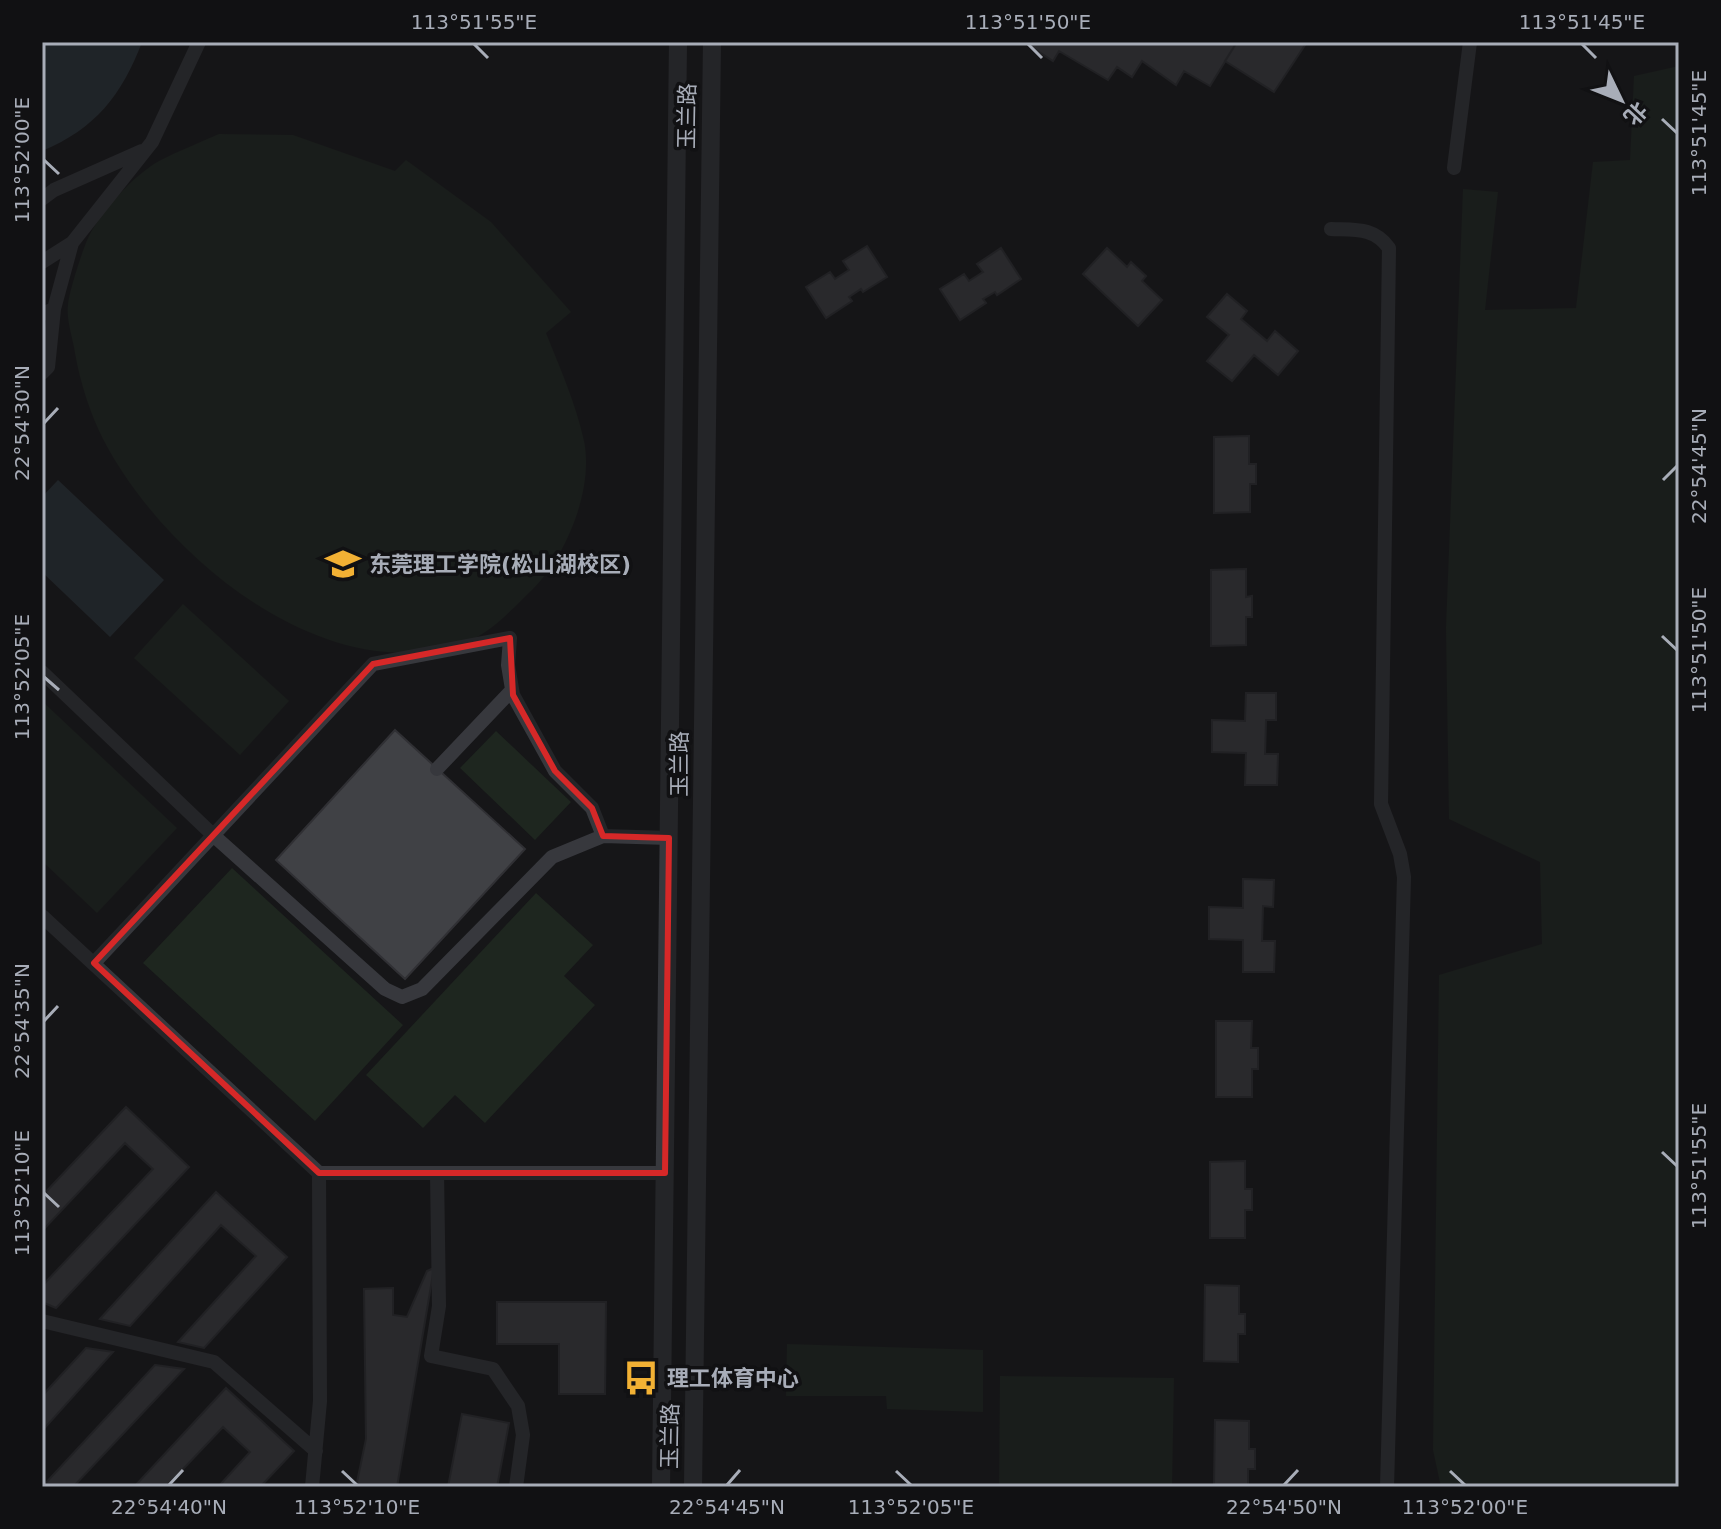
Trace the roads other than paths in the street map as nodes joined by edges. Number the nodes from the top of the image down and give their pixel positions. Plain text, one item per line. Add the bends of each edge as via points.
1 (199, 42) edge
2 (678, 42) edge
3 (712, 42) edge
4 (1470, 42) edge
5 (147, 148) junction
6 (1454, 168) dead end
7 (42, 199) edge
8 (1331, 229) dead end
9 (72, 243) junction
10 (42, 262) edge
11 (48, 312) edge
12 (42, 373) edge
13 (42, 672) edge
14 (512, 690) junction
15 (437, 769) dead end
16 (213, 835) junction
17 (603, 836) junction
18 (669, 838) junction
19 (42, 916) edge
20 (94, 963) junction
21 (319, 1173) junction
22 (437, 1173) junction
23 (665, 1173) junction
24 (42, 1321) edge
25 (316, 1451) junction
26 (312, 1487) edge
27 (516, 1487) edge
28 (661, 1487) edge
29 (693, 1487) edge
30 (1387, 1487) edge

1 - 5 street
2 - 18 street, 玉兰路
3 - 29 street, 玉兰路
4 - 6 street
5 - 7 street
5 - 9 street
8 - 30 street via 1363,229 1389,248 1381,804 1400,854 1404,890
9 - 10 street
9 - 11 street
11 - 12 street via 48,367
13 - 16 street
14 - 15 street
14 - 16 street via 510,638 373,664
14 - 17 street via 555,771 592,808
16 - 17 street via 385,989 402,997 422,989 552,857
16 - 20 street
17 - 18 street
18 - 23 street, 玉兰路
19 - 20 street
20 - 21 street
21 - 22 street
21 - 25 street
22 - 23 street
22 - 27 street via 439,1306 431,1356 493,1369 518,1406 523,1435
23 - 28 street, 玉兰路
24 - 25 street via 214,1362
25 - 26 street

